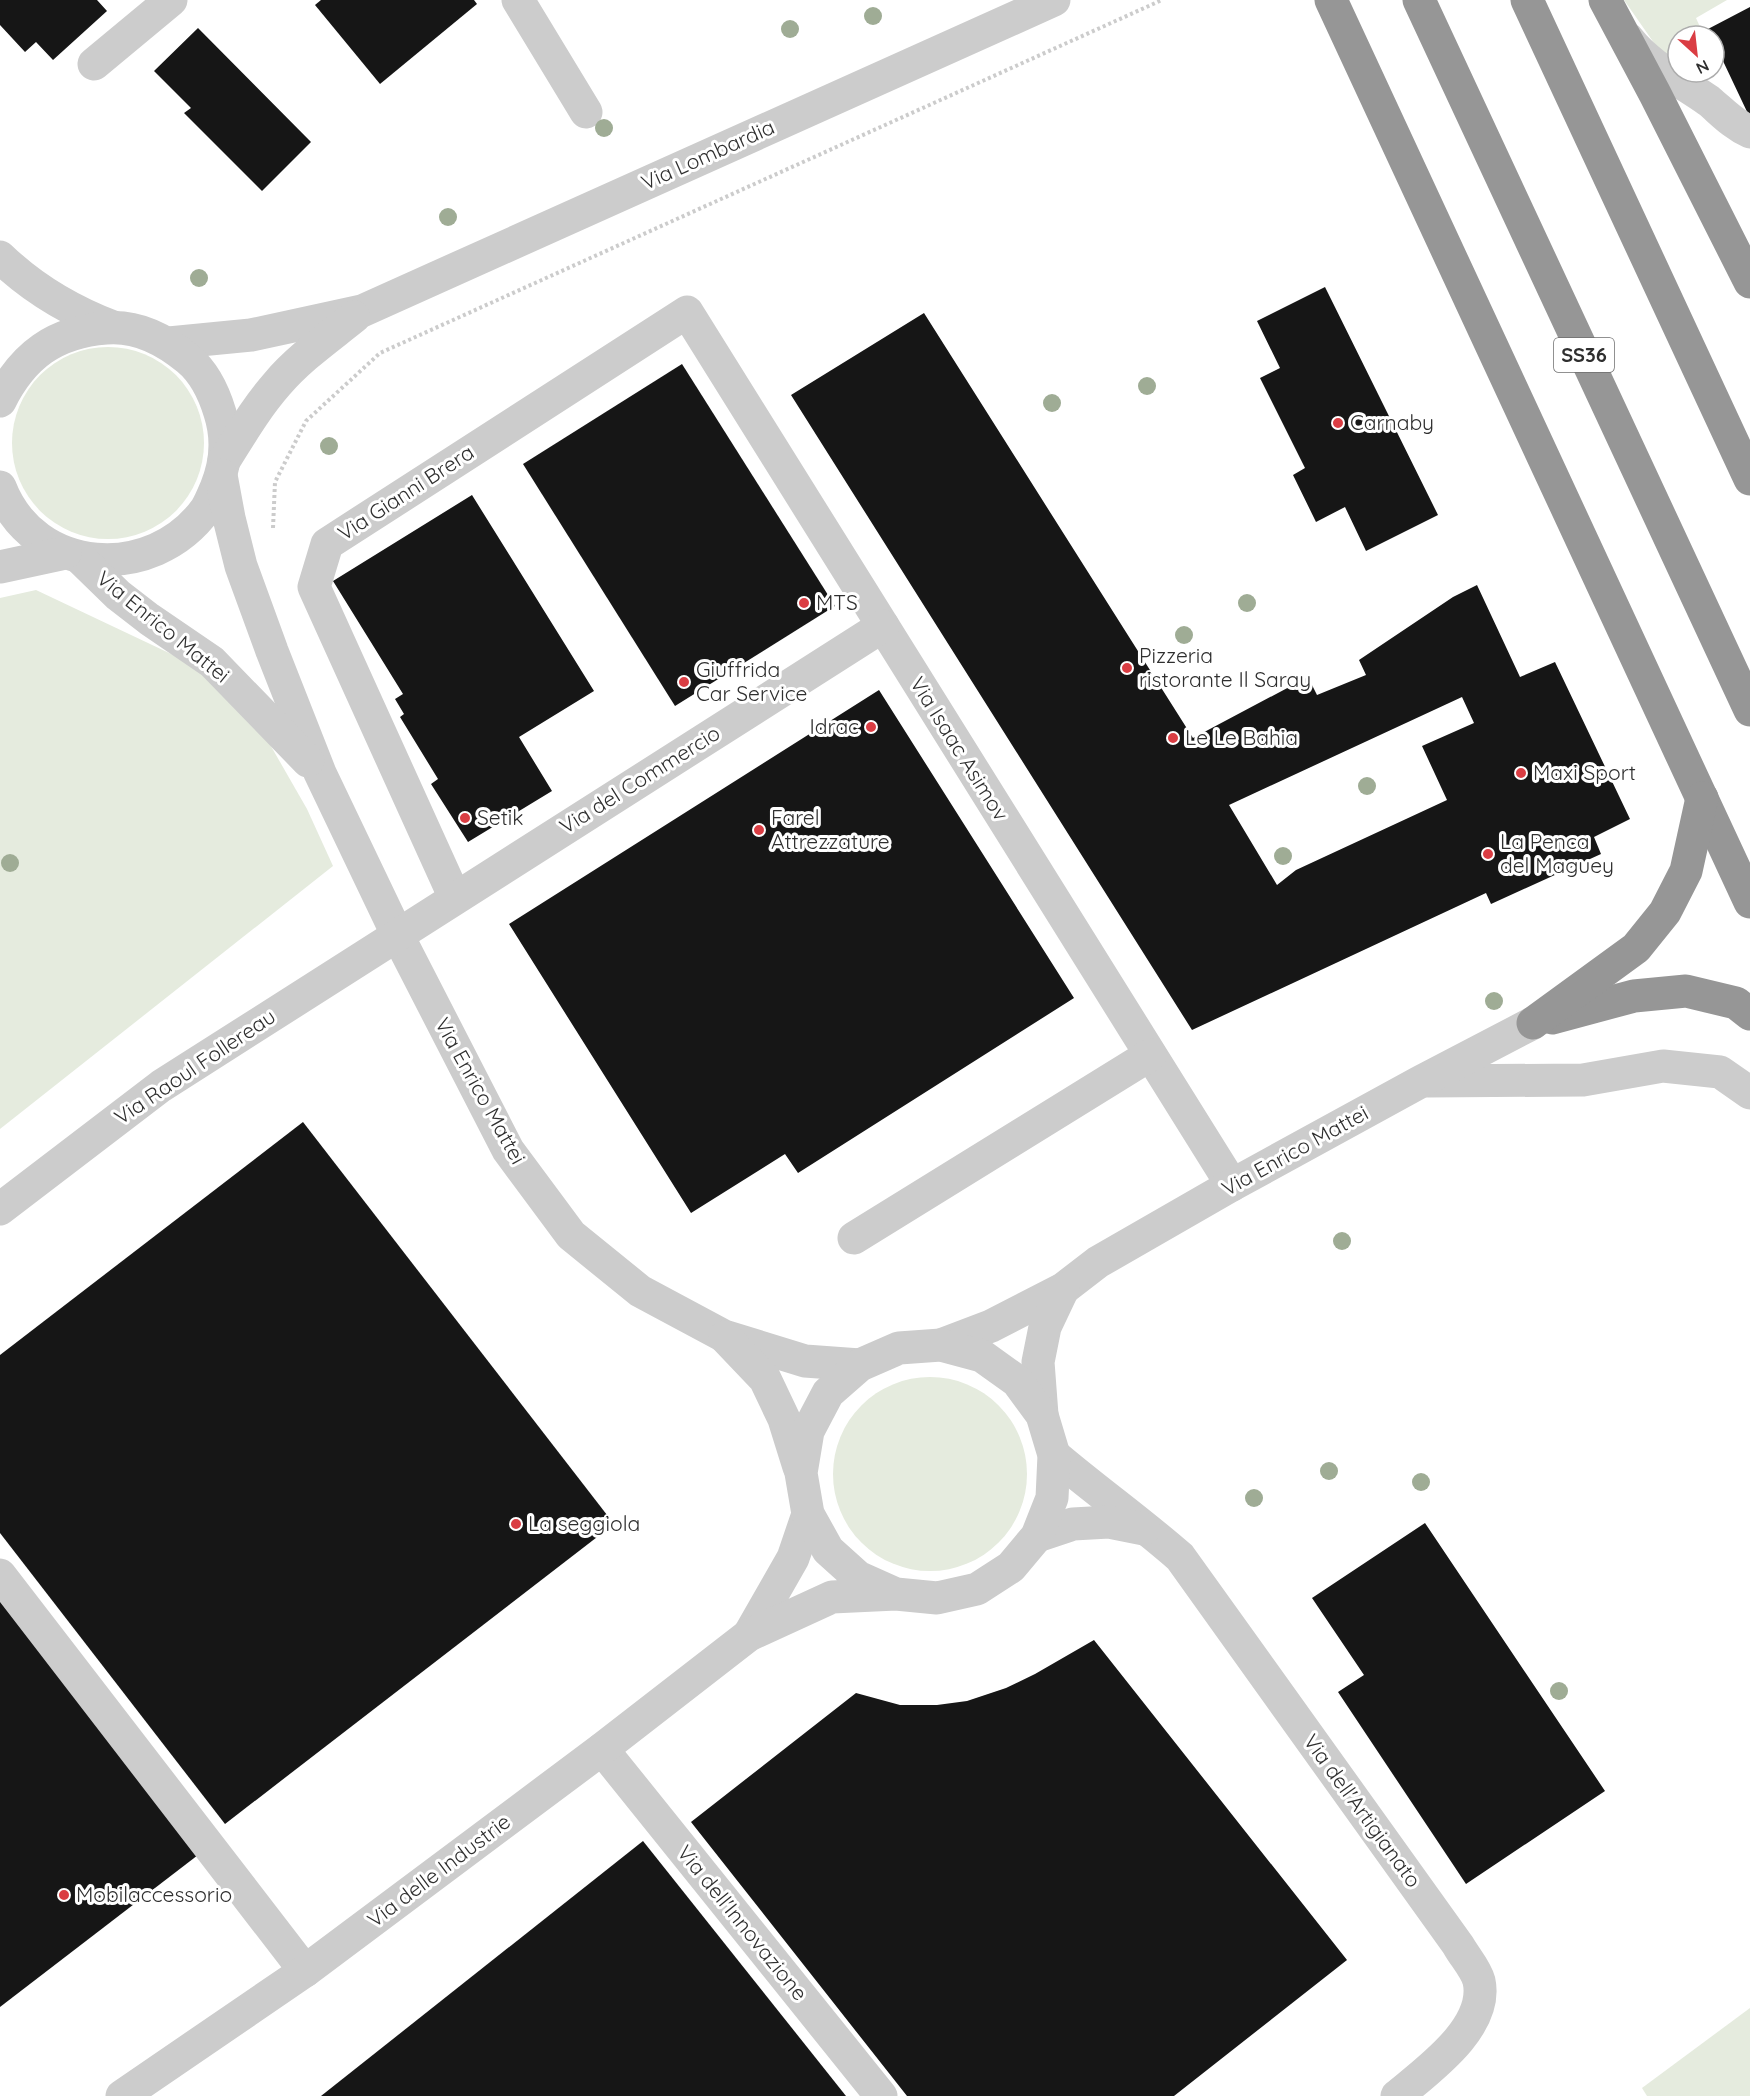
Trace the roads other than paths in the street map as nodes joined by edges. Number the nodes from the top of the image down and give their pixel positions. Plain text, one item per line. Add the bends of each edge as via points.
1 (518, 0) edge
2 (1054, 0) edge
3 (1331, 0) edge
4 (1419, 0) edge
5 (1527, 0) edge
6 (168, 1) edge
7 (1611, 12) edge
8 (94, 64) dead end
9 (586, 112) dead end
10 (1750, 132) edge
11 (0, 257) edge
12 (1750, 282) edge
13 (362, 311) junction
14 (687, 312) joint
15 (113, 327) junction
16 (169, 343) junction
17 (0, 401) edge
18 (223, 468) junction
19 (1750, 479) edge
20 (0, 487) edge
21 (73, 555) junction
22 (0, 567) edge
23 (883, 626) junction
24 (1750, 710) edge
25 (320, 773) junction
26 (1702, 798) junction
27 (454, 897) junction
28 (1750, 902) edge
29 (397, 934) junction
30 (1750, 1014) edge
31 (1533, 1023) junction
32 (1150, 1055) junction
33 (1420, 1082) junction
34 (1750, 1093) edge
35 (1232, 1185) junction
36 (0, 1209) edge
37 (854, 1238) dead end
38 (1063, 1289) junction
39 (724, 1336) junction
40 (941, 1345) junction
41 (860, 1365) junction
42 (1042, 1415) junction
43 (1054, 1455) junction
44 (801, 1473) junction
45 (808, 1514) junction
46 (1149, 1529) junction
47 (1038, 1536) junction
48 (0, 1575) edge
49 (896, 1594) junction
50 (749, 1635) junction
51 (602, 1749) junction
52 (305, 1971) junction
53 (122, 2096) edge
54 (881, 2096) edge
55 (1397, 2096) edge

1 - 9 street
2 - 13 street, Via Lombardia
3 - 26 highway
4 - 24 highway, SS36
5 - 19 highway
6 - 8 street
7 - 10 street via 1635,47 1655,66
7 - 12 highway
11 - 15 street via 37,288 84,316
13 - 16 street, Via Lombardia via 251,335
13 - 18 street, Via Lombardia via 278,382 252,416
14 - 23 street, Via Isaac Asimov
14 - 27 street, Via Gianni Brera via 327,544 314,587
15 - 16 street via 142,332
15 - 17 street via 58,338 34,354 15,375
16 - 18 street, Via Enrico Mattei via 196,365 215,394 224,427
18 - 21 street, Via Lombardia via 207,508 182,534 152,553 116,561
18 - 25 street, Via Enrico Mattei via 229,518 241,566
20 - 21 street via 20,521 40,540
21 - 22 street
21 - 25 street, Via Enrico Mattei via 149,619 212,662
23 - 27 street, Via del Commercio
23 - 32 street, Via Isaac Asimov
25 - 29 street, Via Enrico Mattei
26 - 28 highway
26 - 31 highway via 1686,871 1665,912 1636,948
27 - 29 street, Via del Commercio
29 - 36 street, Via Raoul Follereau via 161,1086
29 - 39 street, Via Enrico Mattei via 508,1150 571,1235 640,1291
30 - 31 highway via 1736,1003 1686,992 1634,996
31 - 33 street, Via Enrico Mattei
32 - 35 street, Via Isaac Asimov
32 - 37 street
33 - 34 street via 1583,1080 1663,1066 1720,1072
33 - 35 street, Via Enrico Mattei
35 - 38 street, Via Enrico Mattei via 1098,1262
38 - 40 street, Via Enrico Mattei via 992,1326
38 - 42 street, Via Enrico Mattei via 1045,1327 1038,1362
39 - 41 street, Via Enrico Mattei via 805,1361
39 - 44 street, Via Enrico Mattei via 765,1379 784,1419
40 - 41 street, Via delle Industrie via 899,1348
40 - 42 street, Via delle Industrie via 982,1356 1017,1381
41 - 44 street, Via delle Industrie via 828,1393 808,1431
42 - 43 street, Via delle Industrie
43 - 46 street, Via dell'Artigianato via 1095,1491
43 - 47 street, Via delle Industrie via 1052,1498
44 - 45 street, Via delle Industrie
45 - 49 street, Via delle Industrie via 828,1550 858,1577
45 - 50 street, Via delle Industrie via 793,1558
46 - 47 street via 1109,1522 1072,1524
46 - 55 street, Via dell'Artigianato via 1180,1557 1458,1945 1479,1980 1479,2003 1470,2026 1438,2061
47 - 49 street, Via delle Industrie via 1011,1567 976,1589 937,1598
48 - 52 street
49 - 50 street, Via delle Industrie via 832,1597
50 - 51 street, Via delle Industrie
51 - 52 street, Via delle Industrie
51 - 54 street, Via dell'Innovazione
52 - 53 street, Via delle Industrie

